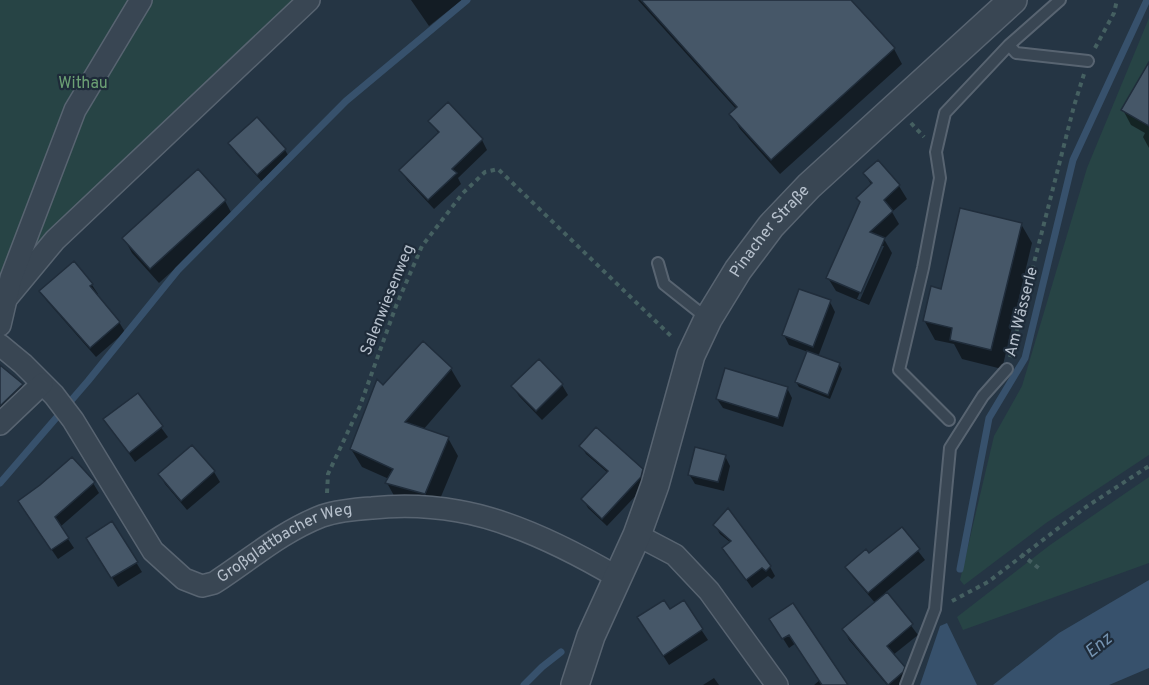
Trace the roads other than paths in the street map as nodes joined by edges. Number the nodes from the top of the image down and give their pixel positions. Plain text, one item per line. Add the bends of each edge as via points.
1 (141, 0) edge
2 (309, 0) edge
3 (1013, 0) edge
4 (1060, 0) edge
5 (1009, 45) junction
6 (1088, 61) road end
7 (658, 263) dead end
8 (6, 299) junction
9 (708, 319) junction
10 (0, 325) edge
11 (0, 345) edge
12 (1007, 369) road end
13 (48, 390) junction
14 (7, 417) edge
15 (949, 420) dead end
16 (636, 535) junction
17 (617, 577) junction
18 (575, 685) edge
19 (777, 685) edge
20 (906, 685) edge

1 - 8 street via 75,110
2 - 8 street via 55,240
3 - 9 street, Pinacher Straße via 809,186 771,226
4 - 5 lane
5 - 6 lane via 1016,53
5 - 15 lane via 945,114 936,152 940,178 899,370
7 - 9 lane via 664,284
8 - 10 street
9 - 16 street, Pinacher Straße via 691,355 655,485
11 - 13 street, Großglattbacher Weg
12 - 20 lane, Am Wässerle via 983,396 950,448 935,609
13 - 14 street
13 - 17 street, Großglattbacher Weg via 73,420 153,550 184,579 202,586 214,583 231,564 325,515 400,506 459,511 502,524 543,539
16 - 17 street, Pinacher Straße
16 - 19 street via 675,555 703,584
17 - 18 street, Pinacher Straße

